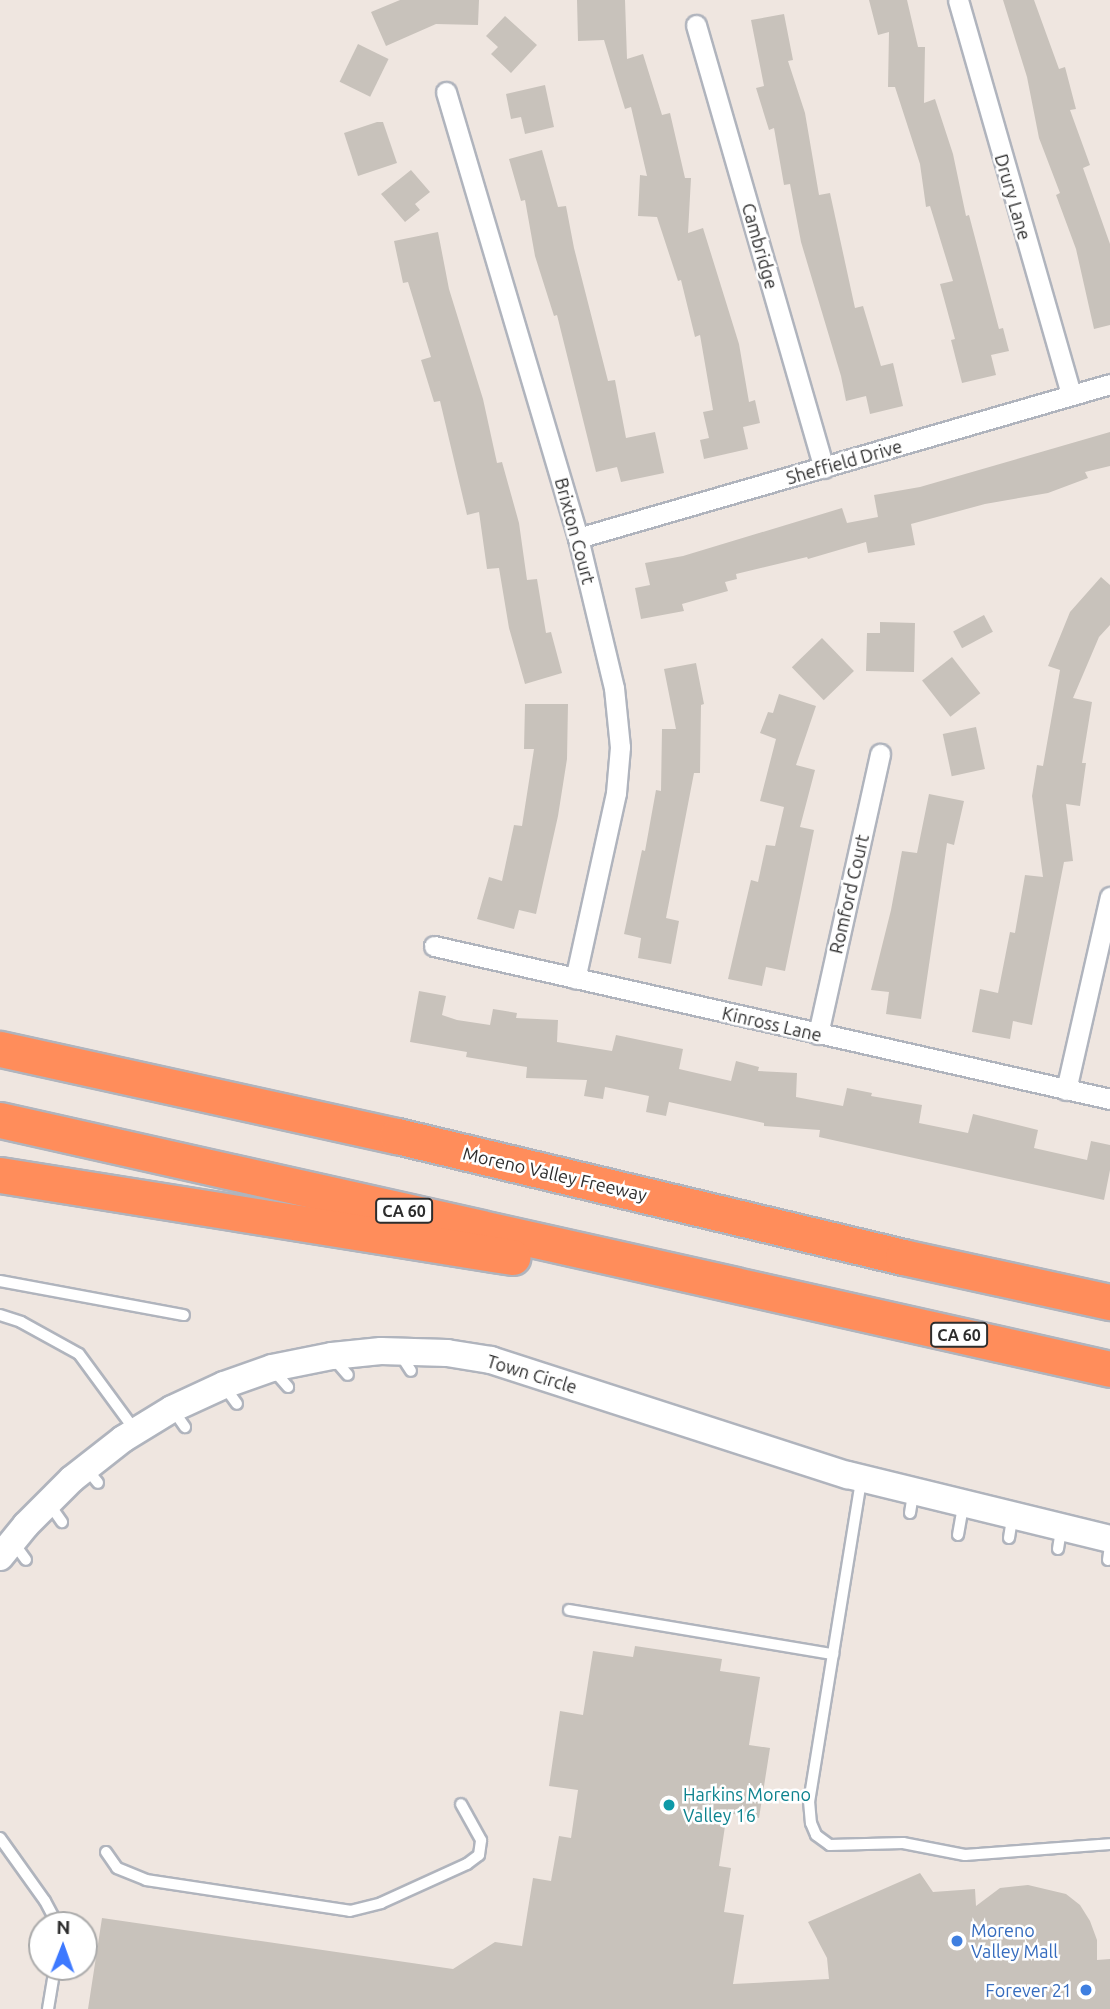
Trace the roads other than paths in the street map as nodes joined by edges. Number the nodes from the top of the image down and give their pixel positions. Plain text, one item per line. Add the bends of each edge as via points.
1 (958, 0) edge
2 (696, 24) dead end
3 (446, 92) dead end
4 (1110, 384) edge
5 (1071, 394) junction
6 (824, 468) junction
7 (578, 538) junction
8 (880, 754) dead end
9 (1110, 897) edge
10 (434, 946) dead end
11 (575, 979) junction
12 (0, 1026) edge
13 (818, 1034) junction
14 (0, 1049) edge
15 (1066, 1090) junction
16 (1110, 1099) edge
17 (0, 1120) edge
18 (397, 1136) junction
19 (0, 1175) edge
20 (0, 1281) edge
21 (808, 1302) junction
22 (1110, 1302) edge
23 (0, 1315) edge
24 (184, 1315) dead end
25 (1110, 1369) edge
26 (135, 1432) junction
27 (862, 1479) junction
28 (963, 1506) junction
29 (958, 1535) dead end
30 (1110, 1546) edge
31 (1109, 1550) edge
32 (13, 1553) edge
33 (569, 1611) dead end
34 (834, 1654) junction
35 (461, 1804) dead end
36 (0, 1838) edge
37 (1110, 1844) edge
38 (106, 1852) dead end
39 (50, 1911) edge
40 (53, 1981) edge
41 (48, 2009) edge

1 - 5 street, Drury Lane
2 - 6 street, Cambridge
3 - 7 street, Brixton Court
4 - 5 street, Sheffield Drive
5 - 6 street, Sheffield Drive
6 - 7 street, Sheffield Drive
7 - 11 street, Brixton Court via 614,688 620,747 616,793
8 - 13 street, Romford Court
9 - 15 street
10 - 11 street, Kinross Lane
11 - 13 street, Kinross Lane
12 - 18 highway
13 - 15 street, Kinross Lane
14 - 18 highway, Moreno Valley Freeway
15 - 16 street, Kinross Lane
17 - 21 highway, CA 60
18 - 22 highway, Moreno Valley Freeway
19 - 21 highway
20 - 24 lane
21 - 25 highway, CA 60
23 - 26 lane via 79,1354
26 - 27 street, Town Circle via 280,1378 340,1365 469,1356 517,1367
26 - 32 street, Town Circle
27 - 28 street, Town Circle via 911,1503
27 - 34 lane
28 - 29 lane
28 - 31 street, Town Circle via 1010,1528
30 - 31 lane
33 - 34 lane
34 - 37 lane via 809,1801 816,1835 830,1845 903,1843 965,1855
35 - 38 lane via 481,1840 479,1855 381,1903 350,1910 146,1880 117,1867
36 - 39 lane
40 - 41 lane

